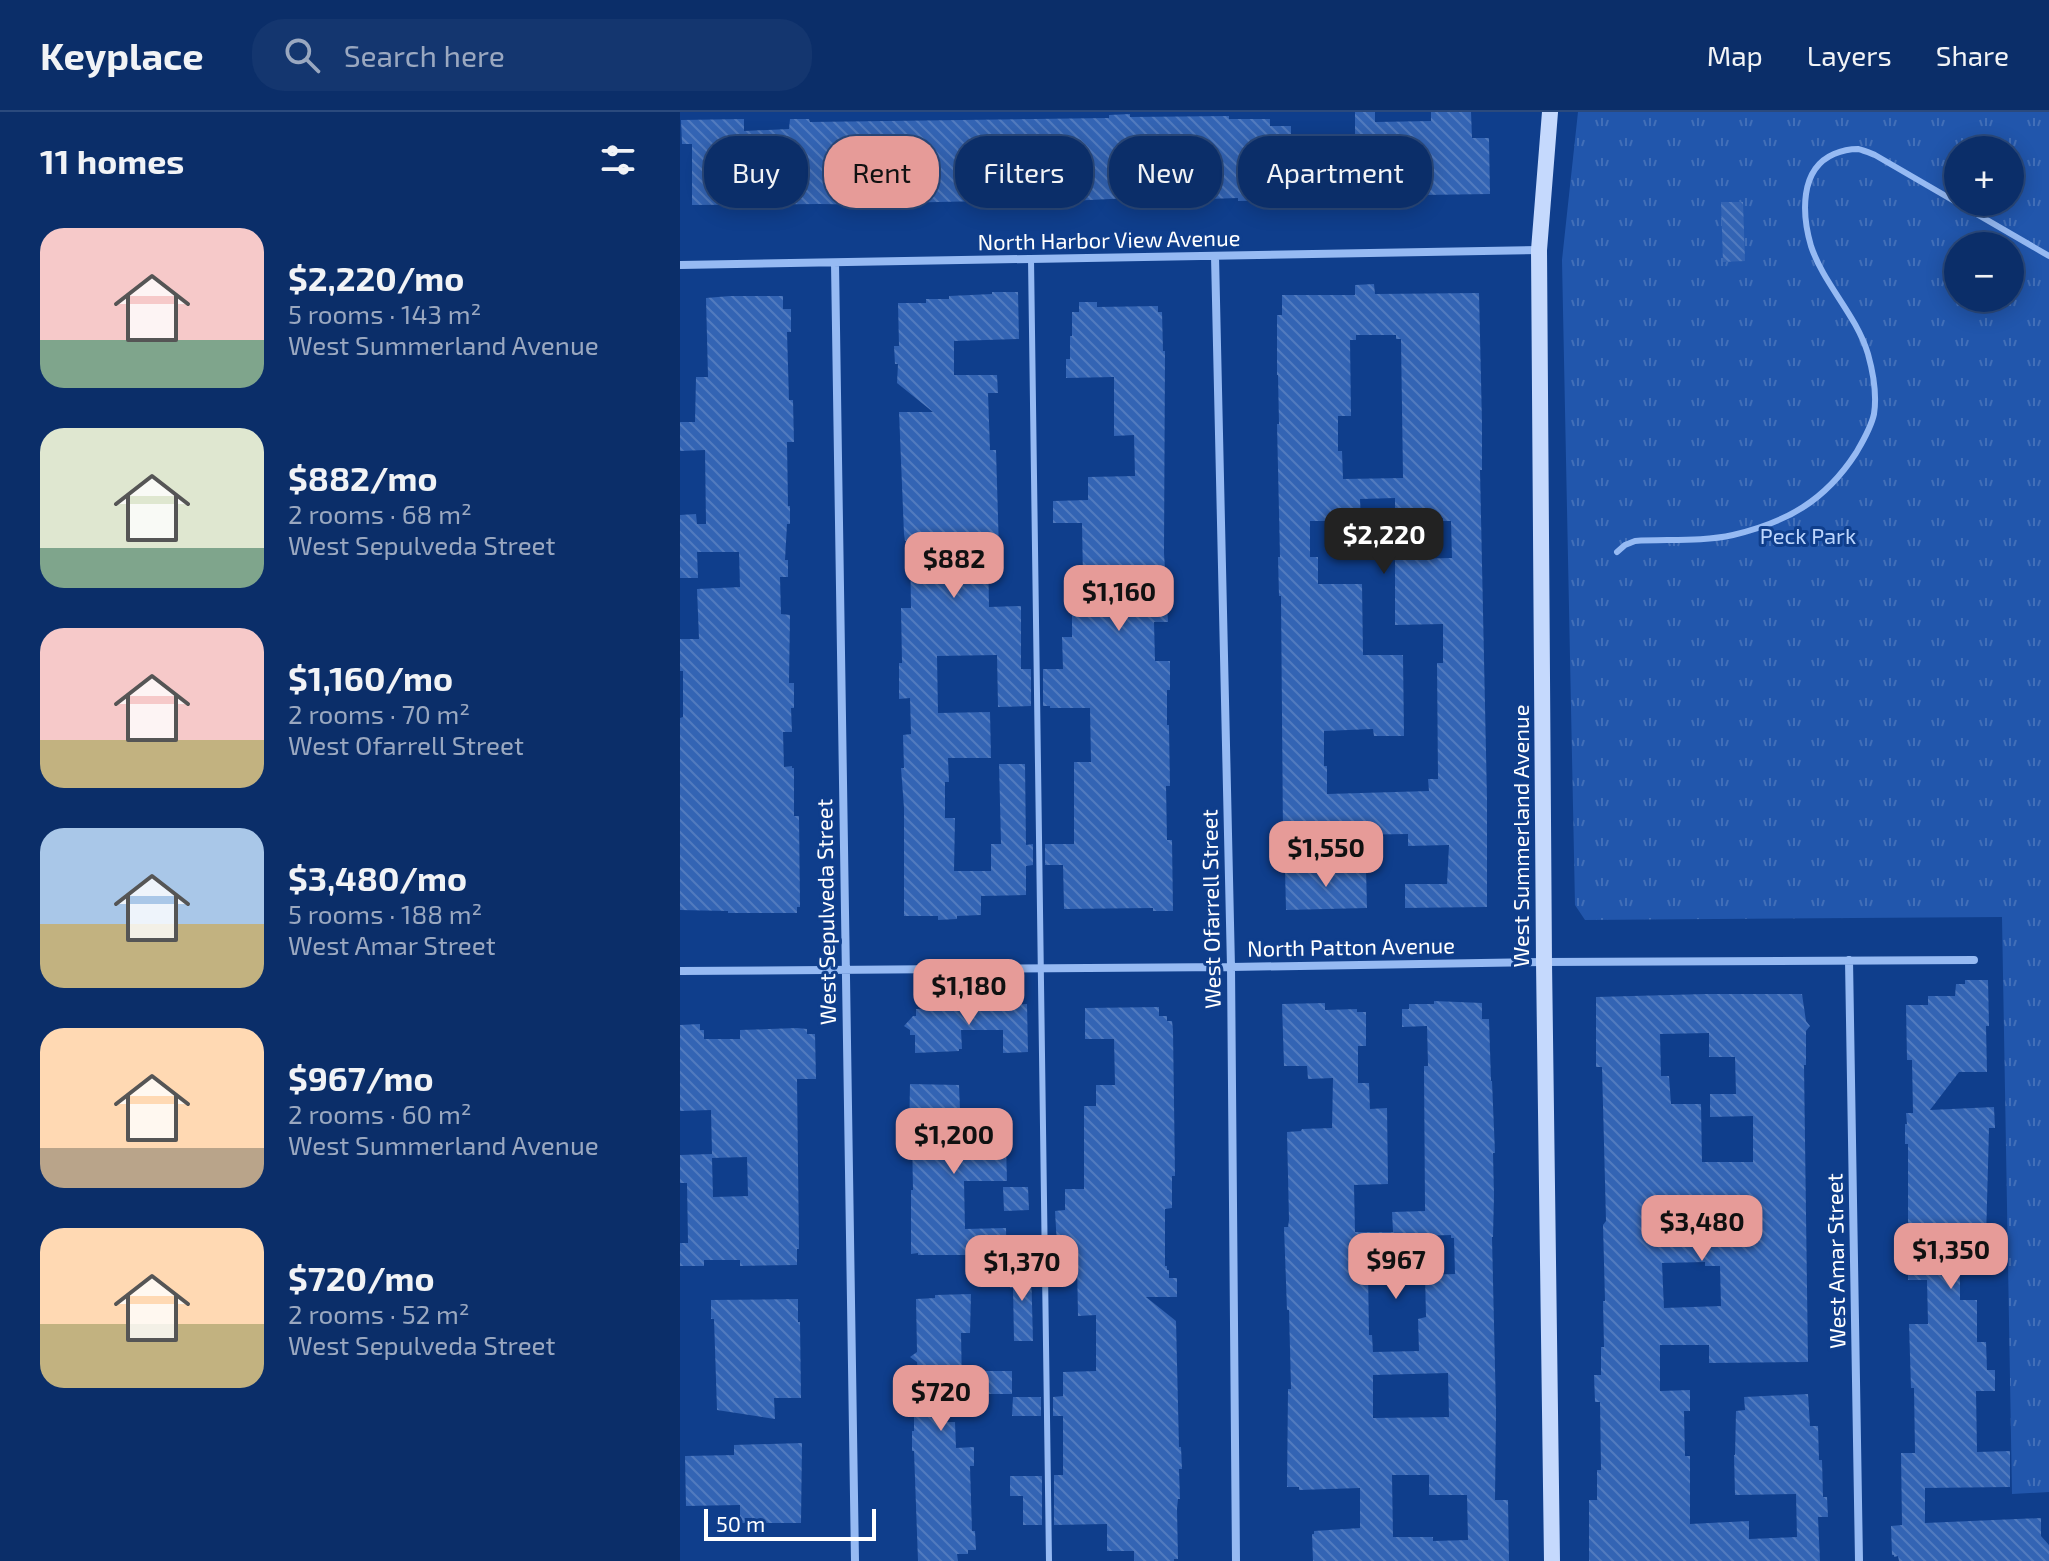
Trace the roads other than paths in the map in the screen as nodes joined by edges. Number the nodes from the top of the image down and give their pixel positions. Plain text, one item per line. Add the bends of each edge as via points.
1 (1550, 112) edge
2 (1539, 250) junction
3 (1215, 256) junction
4 (2049, 256) edge
5 (1031, 259) junction
6 (835, 263) junction
7 (680, 265) edge
8 (1617, 552) dead end
9 (1849, 960) junction
10 (1974, 960) dead end
11 (1544, 962) junction
12 (1231, 967) junction
13 (1042, 968) junction
14 (845, 969) junction
15 (680, 971) edge
16 (855, 1561) edge
17 (1049, 1561) edge
18 (1236, 1561) edge
19 (1552, 1561) edge
20 (1859, 1561) edge

1 - 2 main road, West Summerland Avenue
2 - 3 street, North Harbor View Avenue
2 - 11 main road, West Summerland Avenue
3 - 5 street, North Harbor View Avenue
3 - 12 street, West Ofarrell Street
4 - 8 lane via 1875,155 1858,149 1825,158 1811,175 1806,223 1823,272 1867,352 1874,415 1866,437 1834,483 1799,510 1732,535 1635,541
5 - 6 street, North Harbor View Avenue
5 - 13 lane
6 - 7 street, North Harbor View Avenue
6 - 14 street, West Sepulveda Street
9 - 10 street, North Patton Avenue
9 - 11 street, North Patton Avenue
9 - 20 street, West Amar Street
11 - 12 street, North Patton Avenue
11 - 19 main road, West Summerland Avenue
12 - 13 street, North Patton Avenue
12 - 18 street, West Ofarrell Street
13 - 14 street, North Patton Avenue
13 - 17 lane
14 - 15 street, North Patton Avenue
14 - 16 street, West Sepulveda Street

